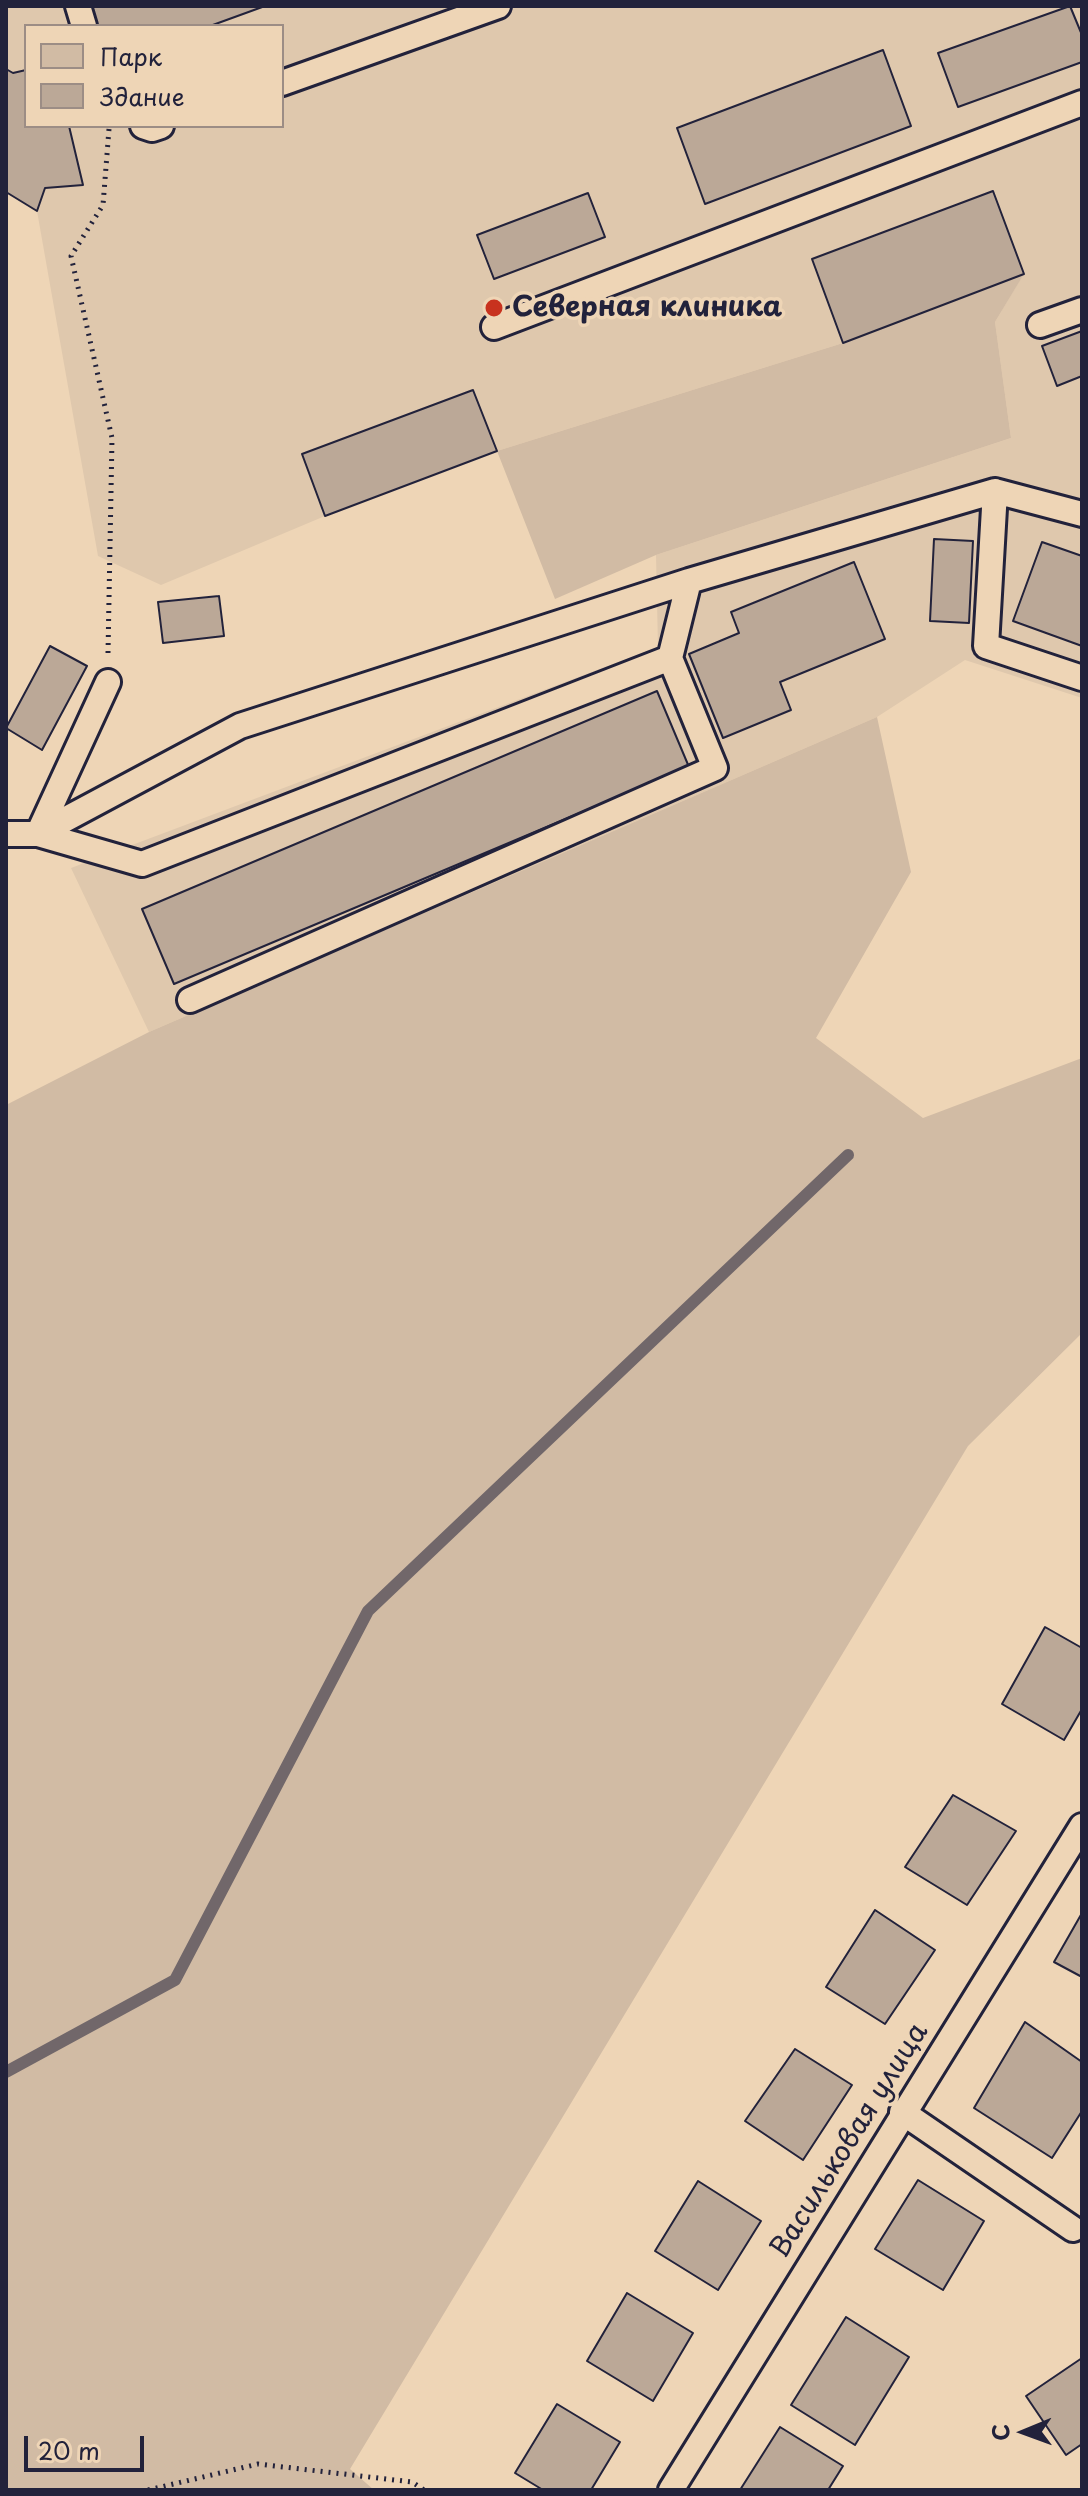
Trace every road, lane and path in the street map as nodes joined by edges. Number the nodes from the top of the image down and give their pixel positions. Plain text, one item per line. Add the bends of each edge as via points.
1 (498, 6) edge
2 (284, 82) edge
3 (1082, 103) edge
4 (109, 128) edge
5 (1082, 310) edge
6 (1040, 325) dead end
7 (494, 327) dead end
8 (995, 491) junction
9 (1082, 514) edge
10 (689, 581) junction
11 (670, 658) junction
12 (1082, 678) edge
13 (108, 682) joint
14 (6, 834) edge
15 (38, 834) junction
16 (190, 1000) dead end
17 (1082, 1826) edge
18 (902, 2112) junction
19 (1073, 2229) dead end
20 (148, 2490) edge
21 (424, 2490) edge
22 (671, 2490) edge

1 - 2 lane
3 - 7 lane
4 - 13 path via 103,205 71,256 112,438
5 - 6 lane
8 - 9 lane
8 - 10 lane
8 - 12 lane via 986,646
10 - 11 lane
10 - 15 lane via 240,726
11 - 15 lane via 142,864
11 - 16 lane via 715,768
13 - 15 lane
14 - 15 lane
17 - 18 lane, Васильковая улица
18 - 19 lane
18 - 22 lane, Васильковая улица
20 - 21 path via 258,2464 412,2482

